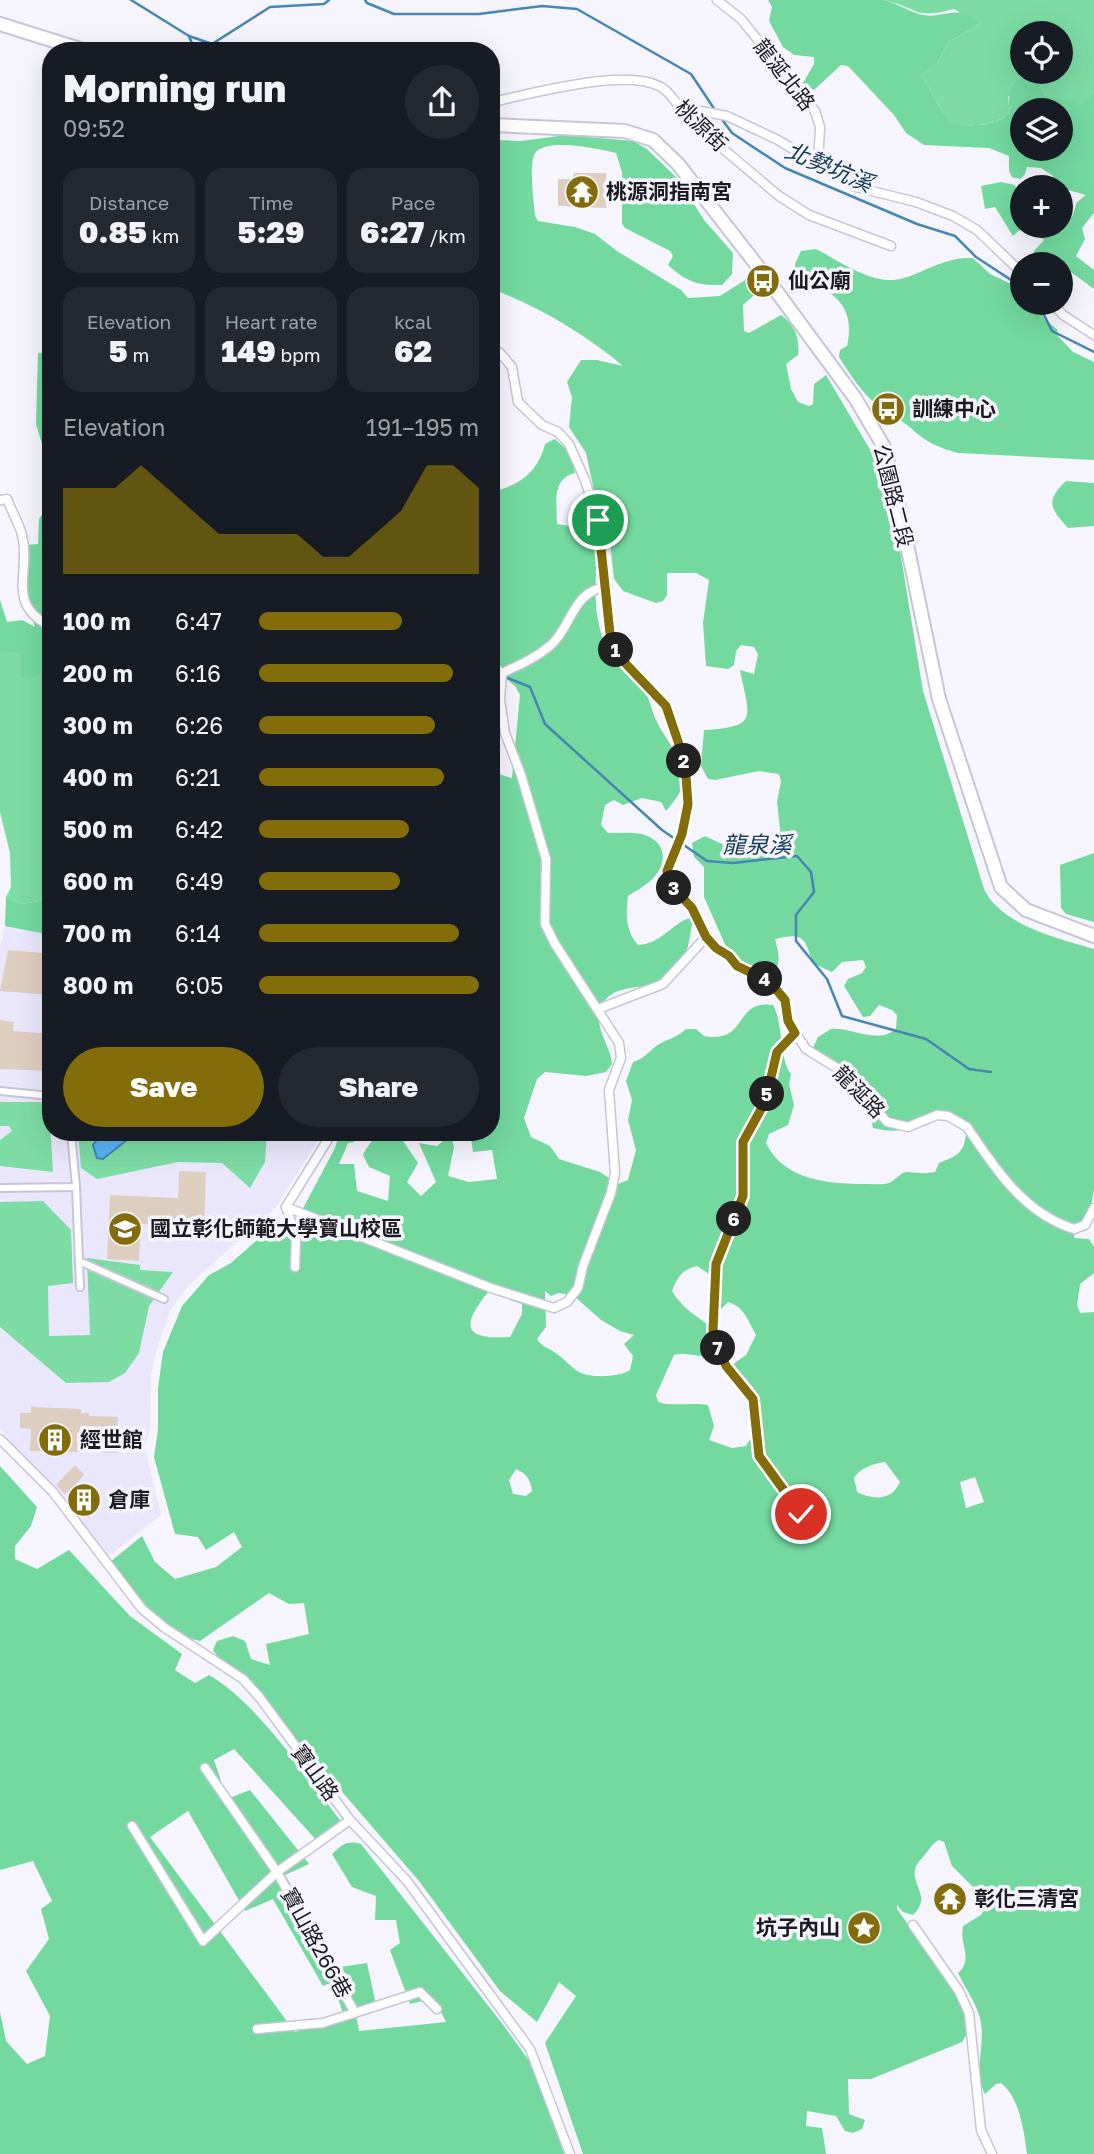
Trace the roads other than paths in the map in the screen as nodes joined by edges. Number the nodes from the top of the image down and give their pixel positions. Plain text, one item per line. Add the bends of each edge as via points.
1 (717, 0) edge
2 (0, 24) edge
3 (57, 42) edge
4 (500, 100) edge
5 (679, 107) junction
6 (500, 125) edge
7 (818, 165) junction
8 (891, 246) dead end
9 (1010, 263) edge
10 (1063, 315) edge
11 (1094, 335) edge
12 (500, 353) edge
13 (0, 500) edge
14 (607, 587) junction
15 (42, 619) edge
16 (502, 673) joint
17 (1094, 936) edge
18 (706, 937) junction
19 (598, 1009) junction
20 (795, 1033) junction
21 (0, 1091) edge
22 (42, 1095) edge
23 (72, 1141) edge
24 (327, 1141) edge
25 (76, 1187) junction
26 (0, 1188) edge
27 (286, 1208) junction
28 (1094, 1208) edge
29 (79, 1261) junction
30 (295, 1268) dead end
31 (80, 1287) dead end
32 (164, 1299) dead end
33 (0, 1439) edge
34 (801, 1514) dead end
35 (205, 1768) dead end
36 (350, 1820) junction
37 (132, 1826) dead end
38 (277, 1872) junction
39 (913, 1925) dead end
40 (437, 2009) dead end
41 (355, 2013) junction
42 (257, 2029) dead end
43 (570, 2154) edge
44 (992, 2154) edge

1 - 7 street, 龍涎北路 via 741,19 815,111 820,127
2 - 3 main road
4 - 5 street, 桃源街 via 580,85 638,80 660,87
5 - 7 street via 727,116
5 - 8 street, 桃源街 via 779,196 809,215
6 - 17 main road, 公園路二段 via 625,131 653,140 678,164 763,272 855,398 884,447 939,699 1001,887 1026,910
7 - 9 street via 856,187 953,216 977,230
10 - 11 street
12 - 14 street, 龍涎路 via 512,367 518,402 569,444 586,480 598,520
13 - 15 street via 7,499 22,535 24,604
14 - 16 street via 576,604 552,644
14 - 18 street, 龍涎路 via 611,643 666,706 685,762 688,804 667,871 668,882 692,908
16 - 19 street via 505,733 546,859 545,924
18 - 19 street via 663,984
18 - 20 street, 龍涎路 via 737,966 769,981 785,1000
19 - 27 street via 619,1043 621,1058 609,1090 615,1172 578,1288 567,1302 554,1308 491,1288
20 - 28 street, 龍涎路 via 806,1049 845,1073 887,1122 908,1128 937,1115 958,1120 1014,1192 1051,1219 1074,1229 1085,1225
20 - 34 street via 777,1052 765,1102 743,1142 743,1196 716,1264 713,1331 726,1366 753,1399 759,1456
21 - 22 street
23 - 25 street
24 - 27 street
25 - 26 street
25 - 29 street
27 - 30 street via 296,1237
29 - 31 street
29 - 32 street
33 - 36 street, 寶山路 via 53,1492 142,1609 243,1679
35 - 38 street, 寶山路266巷
36 - 38 street, 寶山路266巷
36 - 43 street, 寶山路 via 407,1881 530,2049
37 - 38 street, 寶山路266巷 via 203,1941
38 - 41 street, 寶山路266巷
39 - 44 street via 969,2013 981,2130
40 - 41 street via 419,1992
41 - 42 street via 323,2023

